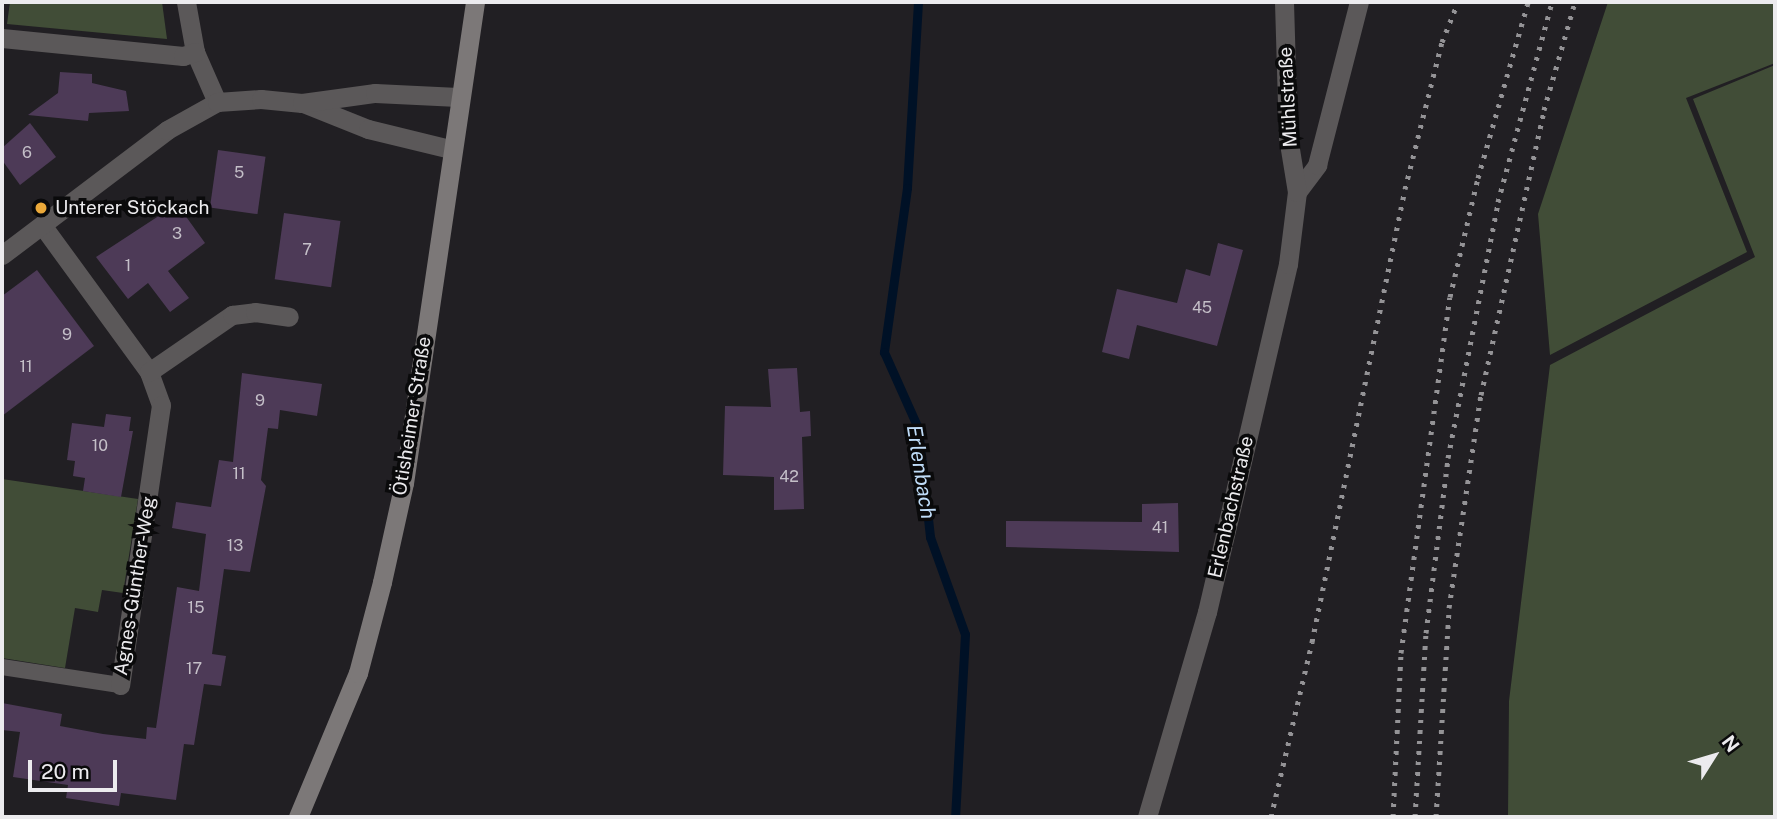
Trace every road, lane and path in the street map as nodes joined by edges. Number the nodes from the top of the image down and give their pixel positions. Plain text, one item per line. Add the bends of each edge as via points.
1 (186, 2) edge
2 (474, 2) edge
3 (1284, 2) edge
4 (1359, 2) edge
5 (2, 38) edge
6 (195, 52) junction
7 (458, 97) junction
8 (217, 102) junction
9 (302, 103) junction
10 (450, 149) junction
11 (1297, 192) junction
12 (42, 225) junction
13 (2, 255) edge
14 (289, 317) dead end
15 (149, 372) junction
16 (2, 667) edge
17 (120, 685) joint
18 (298, 817) edge
19 (1147, 817) edge

1 - 6 street
2 - 7 main road, Ötisheimer Straße
3 - 11 street, Mühlstraße via 1288,137
4 - 11 street via 1317,165
5 - 6 street via 183,56
6 - 8 street
7 - 9 street via 375,93
7 - 10 main road, Ötisheimer Straße
8 - 9 street via 261,99
8 - 12 street via 167,130
9 - 10 street via 368,129
10 - 18 main road, Ötisheimer Straße via 404,482 382,582 358,673
11 - 19 street, Erlenbachstraße via 1287,264 1207,612
12 - 13 street
12 - 15 street, Agnes-Günther-Weg
14 - 15 street via 255,312 232,315
15 - 17 street, Agnes-Günther-Weg via 161,405 160,430
16 - 17 lane, Agnes-Günther-Weg

